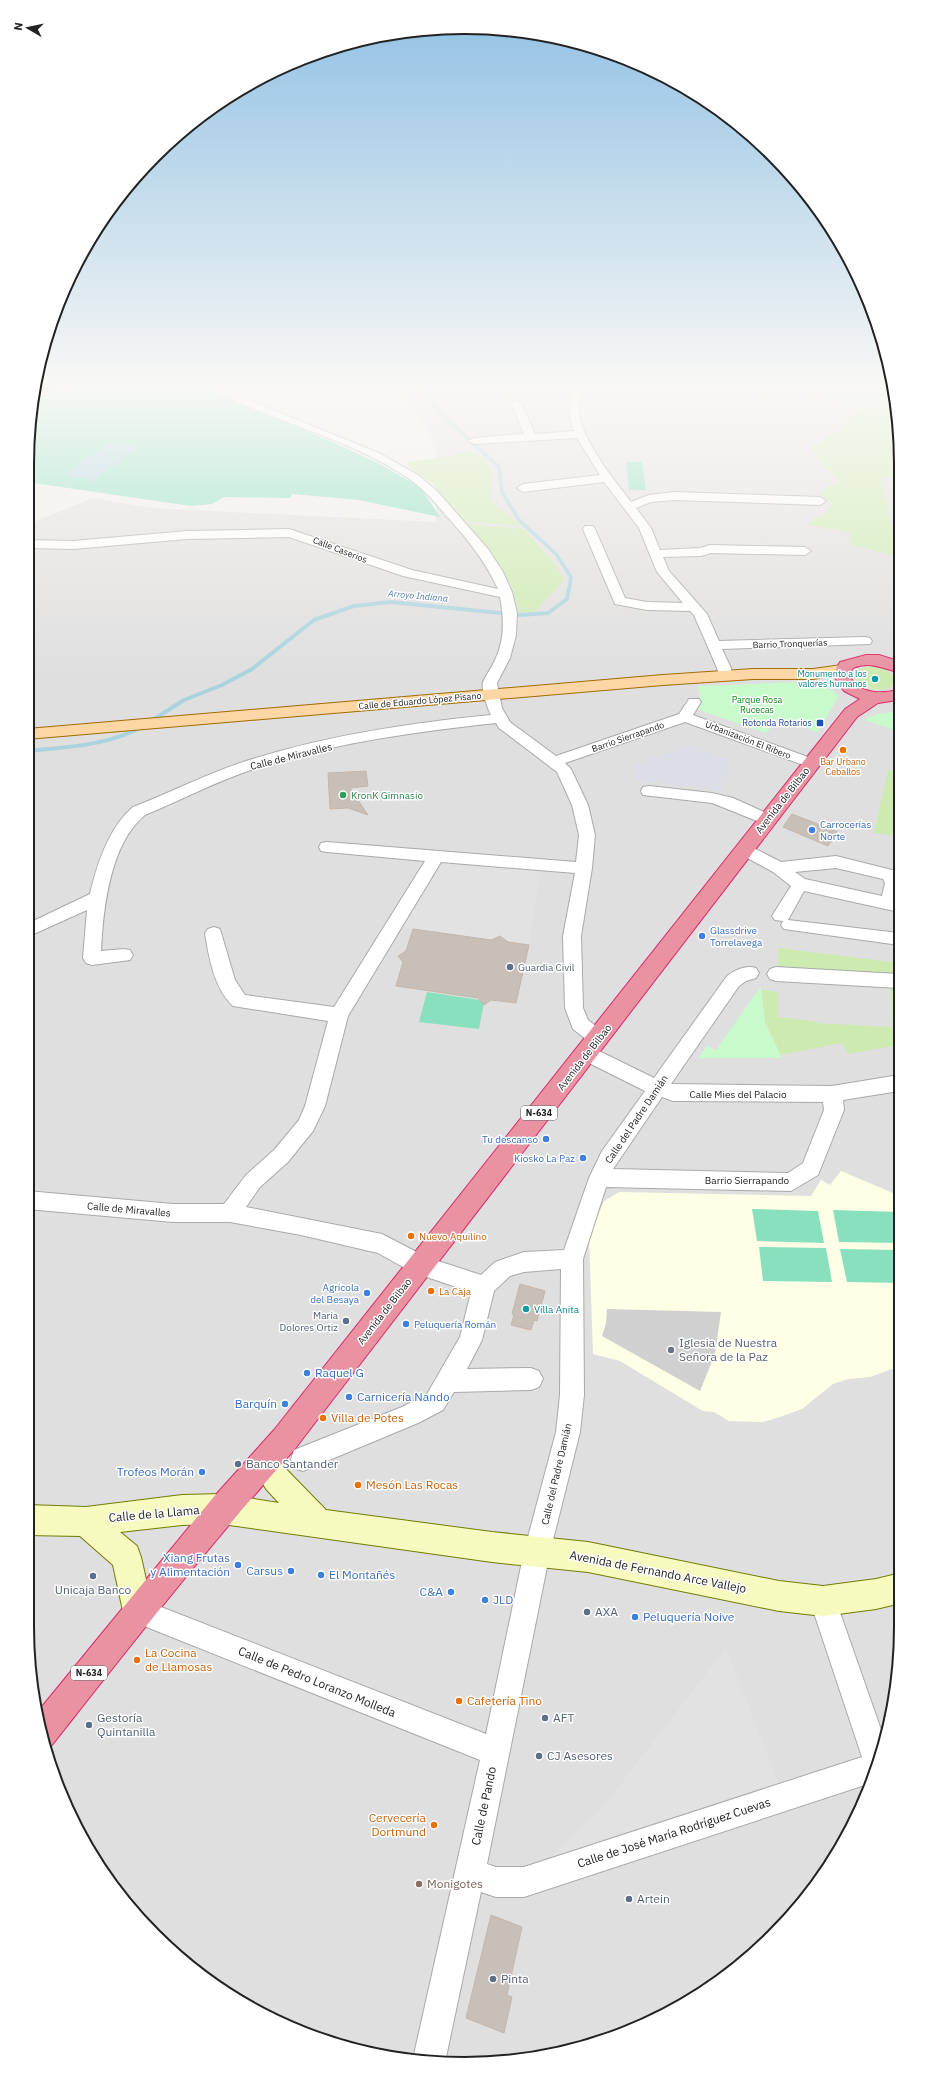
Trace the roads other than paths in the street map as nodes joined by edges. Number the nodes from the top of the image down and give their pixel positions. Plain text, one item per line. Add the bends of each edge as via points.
1 (422, 483) edge
2 (569, 483) edge
3 (612, 483) edge
4 (523, 488) dead end
5 (820, 501) dead end
6 (630, 506) junction
7 (589, 529) dead end
8 (34, 544) edge
9 (805, 551) dead end
10 (657, 554) junction
11 (506, 594) junction
12 (695, 607) junction
13 (865, 641) dead end
14 (714, 645) junction
15 (894, 652) edge
16 (875, 660) junction
17 (894, 667) edge
18 (725, 676) junction
19 (846, 681) junction
20 (492, 695) junction
21 (894, 695) edge
22 (875, 697) junction
23 (694, 702) dead end
24 (851, 713) junction
25 (685, 717) junction
26 (500, 718) junction
27 (34, 733) edge
28 (554, 762) junction
29 (811, 763) junction
30 (648, 790) dead end
31 (767, 820) junction
32 (327, 848) dead end
33 (744, 849) junction
34 (438, 855) junction
35 (584, 868) junction
36 (779, 868) junction
37 (800, 884) junction
38 (97, 898) junction
39 (894, 905) edge
40 (34, 928) edge
41 (214, 933) dead end
42 (894, 939) edge
43 (124, 955) dead end
44 (750, 973) dead end
45 (776, 974) dead end
46 (894, 981) edge
47 (339, 1015) junction
48 (592, 1046) junction
49 (894, 1084) edge
50 (657, 1088) junction
51 (832, 1094) junction
52 (599, 1178) junction
53 (34, 1201) edge
54 (230, 1213) junction
55 (572, 1259) junction
56 (420, 1265) junction
57 (484, 1286) junction
58 (531, 1379) dead end
59 (447, 1381) junction
60 (303, 1459) dead end
61 (265, 1462) junction
62 (222, 1509) junction
63 (34, 1520) edge
64 (86, 1522) junction
65 (319, 1524) junction
66 (537, 1552) junction
67 (894, 1590) edge
68 (823, 1601) junction
69 (138, 1611) junction
70 (46, 1727) edge
71 (496, 1752) junction
72 (874, 1754) edge
73 (870, 1768) edge
74 (469, 1873) junction
75 (430, 2055) edge

1 - 11 street via 477,540 498,573
2 - 4 street
3 - 6 street
5 - 6 street via 674,496 649,499
6 - 10 street via 645,528
7 - 12 street via 620,601 647,606
8 - 11 street, Calle Caserios via 73,545 187,535 289,533 412,574 463,587
9 - 10 street via 710,549 701,552
10 - 12 street via 663,572
11 - 20 street via 510,615 509,643 490,683
12 - 14 street
13 - 14 street, Barrio Tronquerías
14 - 18 street
15 - 16 highway
16 - 17 highway
16 - 19 highway via 854,661 846,665
18 - 19 main road, Calle de Eduardo López Pisano via 813,674
18 - 20 main road, Calle de Eduardo López Pisano
19 - 22 highway, N-634
19 - 24 highway via 853,698
20 - 26 street
20 - 27 main road, Calle de Eduardo López Pisano
21 - 22 highway, N-634
22 - 24 highway, Avenida de Bilbao / N-634
23 - 25 street
24 - 29 highway, Avenida de Bilbao / N-634
25 - 28 street, Barrio Sierrapando
25 - 29 street, Urbanización El Ribero
26 - 28 street, Calle Mies del Palacio via 516,736
26 - 38 street, Calle de Miravalles via 415,728 263,761 139,811 124,827 105,867
28 - 35 street, Calle Mies del Palacio via 569,778 583,814 587,835
29 - 31 highway, Avenida de Bilbao / N-634
30 - 31 street via 712,798
31 - 33 highway, Avenida de Bilbao / N-634
32 - 34 street
33 - 36 street
33 - 48 highway, Avenida de Bilbao / N-634
34 - 35 street
34 - 47 street
35 - 48 street, Calle Mies del Palacio via 572,936 574,1008 580,1024 590,1033
36 - 37 street
36 - 39 street via 836,862 890,875
37 - 39 street
37 - 42 street via 785,921
38 - 40 street
38 - 43 street, Calle de Miravalles via 92,958
41 - 47 street via 224,974 240,1001
44 - 50 street, Calle del Padre Damián via 732,981
45 - 46 street
47 - 54 street via 315,1106 306,1125 281,1156 253,1181
48 - 50 street, Calle Mies del Palacio
48 - 56 highway, Avenida de Bilbao / N-634
49 - 51 street, Calle Mies del Palacio
50 - 51 street, Calle Mies del Palacio via 673,1093
50 - 52 street, Calle del Padre Damián via 608,1157
51 - 52 street, Barrio Sierrapando via 834,1110 811,1170 791,1182
52 - 55 street, Calle del Padre Damián
53 - 54 street, Calle de Miravalles via 173,1213
54 - 56 street, Calle de Miravalles via 382,1244
55 - 57 street via 524,1262 503,1269
55 - 66 street, Calle del Padre Damián via 572,1395 568,1432
56 - 57 street, Calle de Miravalles
56 - 61 highway, Avenida de Bilbao / N-634
57 - 59 street via 471,1340
58 - 59 street
59 - 60 street via 435,1402 410,1415
61 - 62 highway, Avenida de Bilbao / N-634
61 - 65 main road via 276,1479
62 - 64 main road, Calle de la Llama via 182,1510
62 - 65 main road, Avenida de Fernando Arce Vallejo
62 - 69 highway, N-634
63 - 64 main road, Calle de la Llama
64 - 69 main road, Calle de la Llama via 126,1557
65 - 66 main road, Avenida de Fernando Arce Vallejo
66 - 68 main road, Avenida de Fernando Arce Vallejo via 588,1557 775,1595
66 - 71 street, Calle de Pando
67 - 68 main road, Avenida de Fernando Arce Vallejo
68 - 72 street, Calle de José María Rodríguez Cuevas
69 - 70 highway, N-634
69 - 71 street, Calle de Pedro Loranzo Molleda
71 - 74 street, Calle de Pando
73 - 74 street, Calle de José María Rodríguez Cuevas via 524,1882 496,1882
74 - 75 street, Calle de Pando

